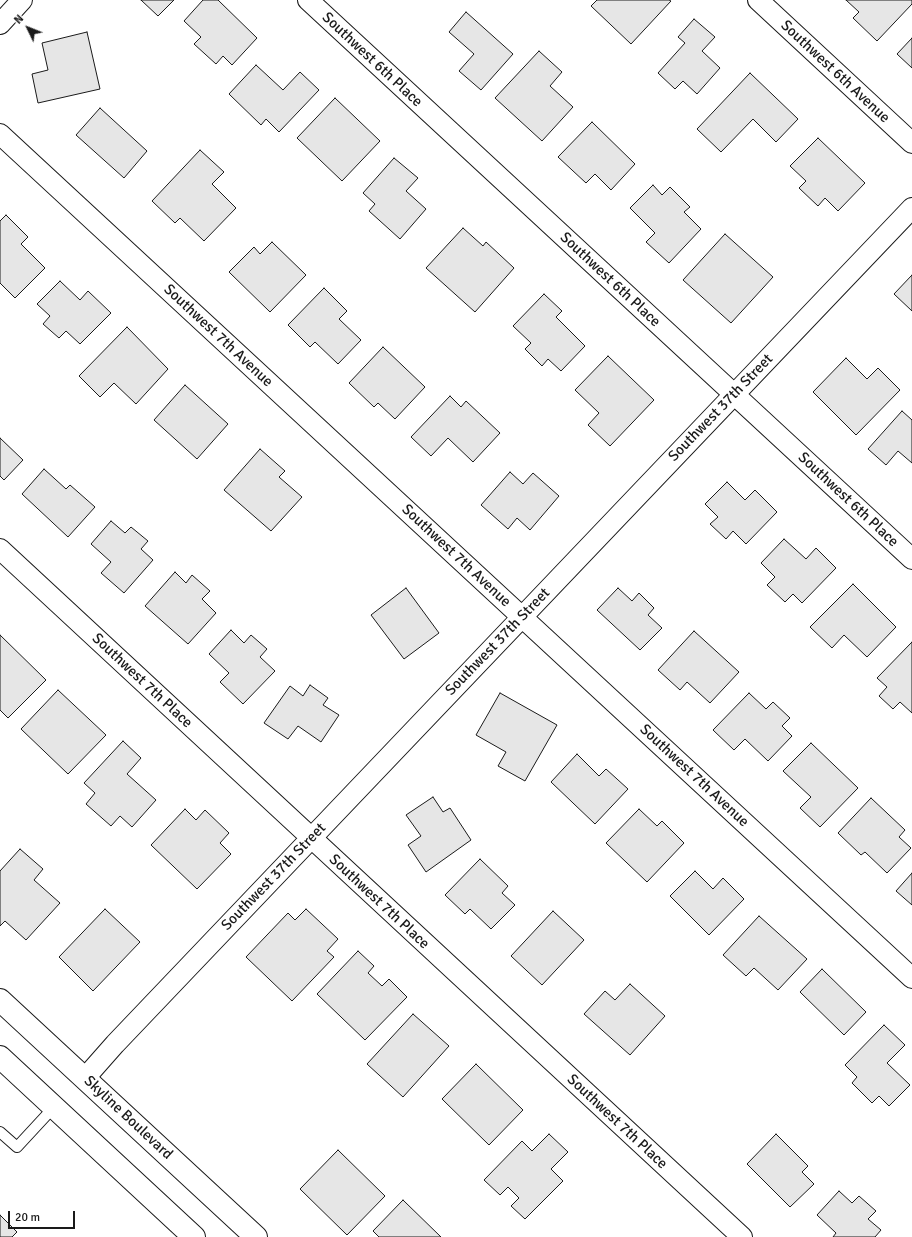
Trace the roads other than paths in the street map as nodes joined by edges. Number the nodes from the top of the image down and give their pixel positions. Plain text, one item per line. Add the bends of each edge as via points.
1 (22, 0) edge
2 (308, 0) edge
3 (758, 0) edge
4 (0, 24) edge
5 (0, 134) edge
6 (912, 143) edge
7 (912, 208) edge
8 (734, 394) junction
9 (0, 549) edge
10 (912, 560) edge
11 (522, 617) junction
12 (311, 838) junction
13 (912, 978) edge
14 (0, 1000) edge
15 (0, 1057) edge
16 (85, 1078) junction
17 (54, 1107) junction
18 (0, 1132) edge
19 (194, 1237) edge
20 (256, 1237) edge
21 (742, 1237) edge

1 - 4 street
2 - 8 street, Southwest 6th Place
3 - 6 street, Southwest 6th Avenue
5 - 11 street, Southwest 7th Avenue
7 - 8 street, Southwest 37th Street
8 - 10 street, Southwest 6th Place
8 - 11 street, Southwest 37th Street
9 - 12 street, Southwest 7th Place
11 - 12 street, Southwest 37th Street
11 - 13 street, Southwest 7th Avenue
12 - 16 street, Southwest 37th Street
12 - 21 street, Southwest 7th Place
14 - 16 street, Skyline Boulevard
15 - 17 street
16 - 20 street, Skyline Boulevard
17 - 18 lane via 17,1147
17 - 19 street

